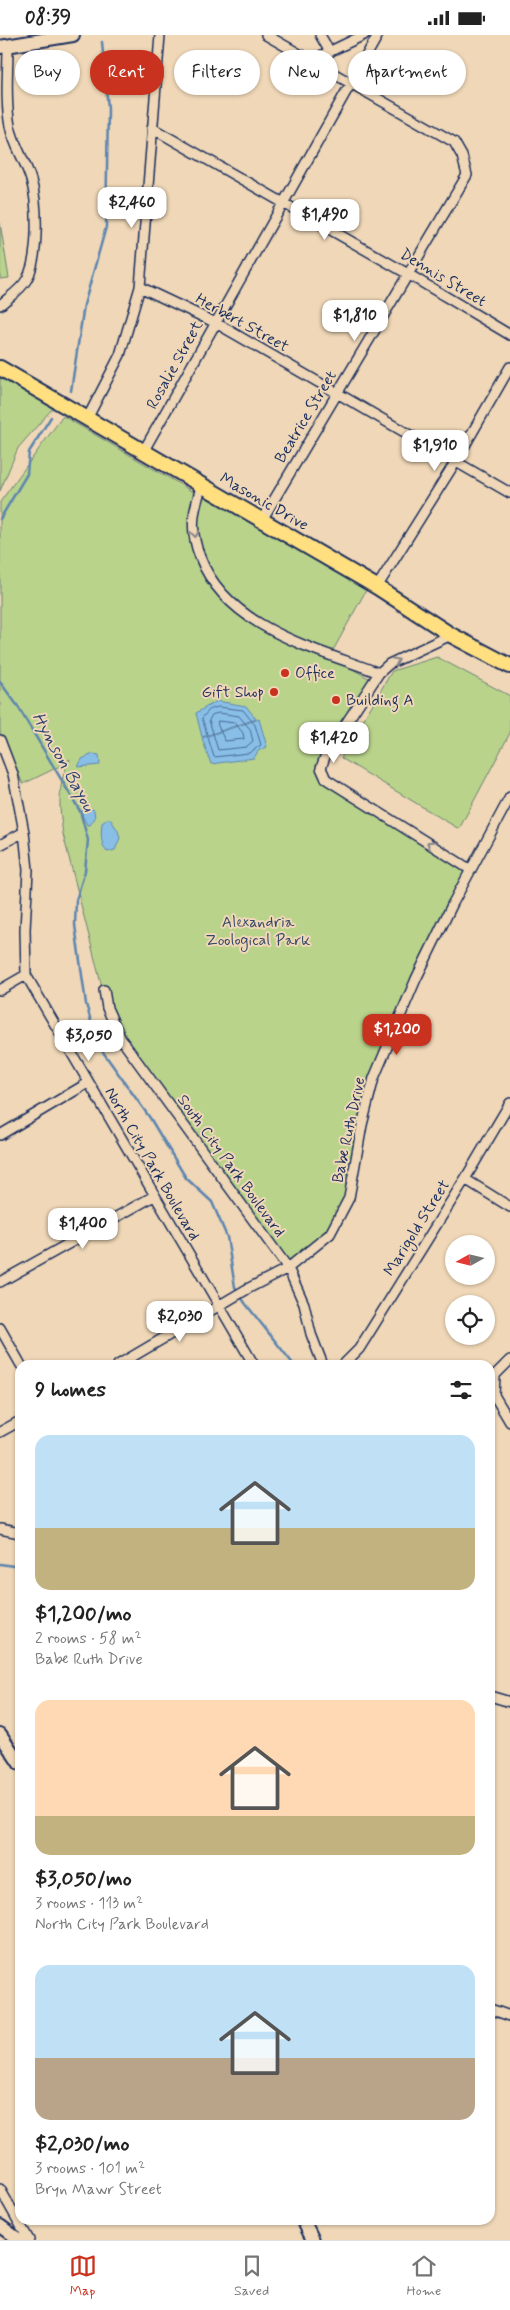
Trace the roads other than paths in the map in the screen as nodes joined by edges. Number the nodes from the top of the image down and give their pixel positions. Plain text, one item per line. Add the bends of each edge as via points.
1 (74, 35) edge
2 (160, 35) edge
3 (266, 35) edge
4 (320, 35) edge
5 (364, 35) edge
6 (378, 35) edge
7 (4, 46) edge
8 (291, 50) edge
9 (329, 50) edge
10 (332, 50) edge
11 (370, 50) edge
12 (348, 89) edge
13 (368, 95) edge
14 (152, 128) junction
15 (284, 205) junction
16 (408, 274) junction
17 (140, 287) junction
18 (0, 305) edge
19 (216, 323) junction
20 (510, 335) edge
21 (510, 367) edge
22 (0, 368) edge
23 (338, 393) junction
24 (86, 419) junction
25 (144, 452) junction
26 (456, 461) junction
27 (201, 486) junction
28 (510, 493) edge
29 (262, 520) junction
30 (377, 587) junction
31 (451, 635) junction
32 (510, 666) edge
33 (379, 673) junction
34 (0, 740) edge
35 (510, 797) edge
36 (24, 832) junction
37 (0, 845) edge
38 (471, 870) junction
39 (26, 975) junction
40 (0, 990) edge
41 (104, 990) dead end
42 (88, 1083) junction
43 (510, 1103) edge
44 (0, 1135) edge
45 (465, 1179) junction
46 (154, 1196) junction
47 (510, 1207) edge
48 (288, 1268) junction
49 (0, 1282) edge
50 (219, 1307) junction
51 (0, 1328) edge
52 (18, 1360) edge
53 (127, 1360) edge
54 (251, 1360) edge
55 (322, 1360) edge
56 (348, 1360) edge
57 (510, 1360) edge
58 (495, 1376) edge
59 (495, 1398) edge
60 (495, 1402) edge
61 (498, 1405) junction
62 (510, 1422) edge
63 (15, 1424) edge
64 (0, 1432) edge
65 (0, 1529) edge
66 (15, 1532) edge
67 (495, 1698) edge
68 (510, 1702) edge
69 (0, 1734) edge
70 (15, 1756) edge
71 (495, 2011) edge
72 (510, 2016) edge
73 (0, 2189) edge
74 (15, 2215) edge
75 (20, 2225) edge
76 (306, 2225) edge
77 (0, 2226) edge
78 (19, 2240) edge
79 (29, 2240) edge
80 (313, 2240) edge

1 - 7 street
2 - 14 street
3 - 8 street
4 - 9 street
5 - 10 street
6 - 11 street, Rosalie Street
7 - 18 street via 9,119 31,180 35,223 34,249 27,278
12 - 15 street, Rosalie Street
13 - 16 street, Beatrice Street via 454,142 467,175
14 - 15 street, Dennis Street
14 - 17 street
15 - 16 street, Dennis Street
15 - 19 street, Rosalie Street
16 - 20 street, Dennis Street
16 - 23 street, Beatrice Street
17 - 19 street, Herbert Street
17 - 24 street via 120,355
19 - 23 street, Herbert Street
19 - 25 street, Rosalie Street
21 - 26 street
22 - 24 main road, Masonic Drive
23 - 26 street, Herbert Street
23 - 29 street, Beatrice Street
24 - 25 main road, Masonic Drive
25 - 27 main road, Masonic Drive
26 - 28 street, Herbert Street
26 - 30 street
27 - 29 main road, Masonic Drive
27 -> 33 street via 194,516 194,537 212,582 225,597 249,617 308,647
29 - 30 main road, Masonic Drive
30 - 31 main road, Masonic Drive
31 - 32 main road, Masonic Drive
33 -> 31 street via 389,664
38 -> 33 street via 323,775 321,768 326,754
34 - 36 street, North City Park Boulevard via 13,774
35 - 38 street, Babe Ruth Drive
36 - 37 street
36 - 39 street, North City Park Boulevard via 28,869
38 - 48 street, Babe Ruth Drive via 416,979 374,1078 353,1181 342,1214 330,1234
39 - 40 street
39 - 42 street, North City Park Boulevard
41 - 48 street, South City Park Boulevard via 107,1008 121,1039
42 - 44 street
42 - 46 street, North City Park Boulevard
43 - 45 street, Marigold Street
45 - 47 street
45 - 56 street, Marigold Street via 359,1349
46 - 49 street
46 - 50 street, North City Park Boulevard
48 - 50 street, Babe Ruth Drive
48 - 55 street, South City Park Boulevard via 304,1303 311,1334
50 - 53 street, Babe Ruth Drive
50 - 54 street, North City Park Boulevard
51 - 52 street
57 - 58 street
59 - 61 street
60 - 61 street
61 - 62 street
63 - 64 street
65 - 66 street
67 - 68 street
69 - 70 street
71 - 72 street
73 - 74 street
75 - 79 street
76 - 80 street
77 - 78 street

